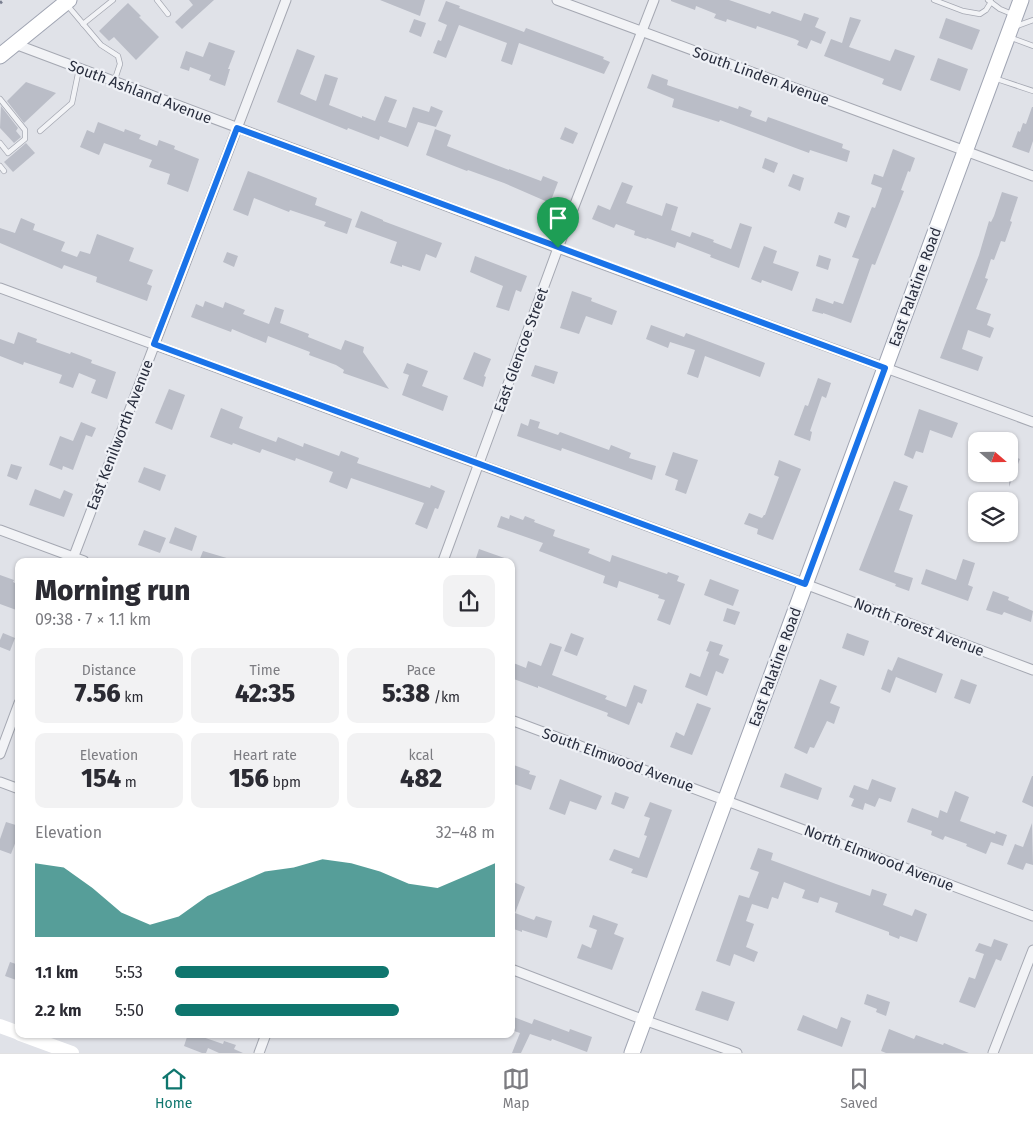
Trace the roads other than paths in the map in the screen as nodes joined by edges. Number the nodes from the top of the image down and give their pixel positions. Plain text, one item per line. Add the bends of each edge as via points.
1 (113, 0) edge
2 (157, 0) edge
3 (286, 0) edge
4 (557, 0) edge
5 (654, 0) edge
6 (934, 0) edge
7 (1021, 0) edge
8 (67, 1) edge
9 (993, 2) edge
10 (168, 14) dead end
11 (1033, 20) edge
12 (83, 24) junction
13 (1011, 27) junction
14 (642, 31) junction
15 (15, 44) junction
16 (1033, 46) edge
17 (0, 56) edge
18 (79, 69) junction
19 (992, 78) junction
20 (114, 82) junction
21 (1033, 91) edge
22 (0, 99) edge
23 (237, 128) junction
24 (40, 131) dead end
25 (0, 143) edge
26 (965, 152) junction
27 (0, 166) edge
28 (4, 171) dead end
29 (1033, 176) edge
30 (558, 248) junction
31 (0, 288) edge
32 (154, 344) junction
33 (885, 368) junction
34 (1033, 422) edge
35 (479, 464) junction
36 (0, 530) edge
37 (70, 558) edge
38 (72, 558) edge
39 (444, 558) edge
40 (805, 584) junction
41 (1033, 670) edge
42 (15, 715) edge
43 (515, 721) edge
44 (0, 754) edge
45 (0, 782) edge
46 (15, 788) edge
47 (725, 800) junction
48 (1033, 916) edge
49 (1033, 950) edge
50 (515, 971) edge
51 (644, 1020) junction
52 (0, 1026) edge
53 (15, 1031) edge
54 (33, 1038) edge
55 (264, 1038) edge
56 (72, 1053) edge
57 (258, 1053) edge
58 (632, 1053) edge
59 (737, 1053) edge
60 (993, 1053) edge

1 - 12 lane
2 - 10 lane
3 - 23 street, East Kenilworth Avenue
4 - 14 street, South Linden Avenue
5 - 14 street, East Glencoe Street
6 - 9 lane via 980,14
7 - 13 main road, East Palatine Road
8 - 12 lane
8 - 15 main road
9 - 13 lane
11 - 13 lane
12 - 20 lane via 104,48 118,56 120,64
13 - 16 lane
13 - 19 main road, East Palatine Road
14 - 26 street, South Linden Avenue
14 - 30 street, East Glencoe Street
15 - 17 main road
15 - 18 street, South Ashland Avenue
18 - 20 street, South Ashland Avenue
18 - 24 lane via 72,103
19 - 21 lane
19 - 26 main road, East Palatine Road
20 - 23 street, South Ashland Avenue
22 - 25 lane via 25,130 25,139 8,153
23 - 30 street, South Ashland Avenue
23 - 32 street, East Kenilworth Avenue
26 - 29 street, South Linden Avenue
26 - 33 main road, East Palatine Road
27 - 28 lane
30 - 33 street, South Ashland Avenue
30 - 35 street, East Glencoe Street
31 - 32 street, North Forest Avenue
32 - 35 street, North Forest Avenue
32 - 38 street, East Kenilworth Avenue
33 - 34 street, South Ashland Avenue
33 - 40 main road, East Palatine Road
35 - 39 street, East Glencoe Street
35 - 40 street, North Forest Avenue
36 - 37 street
40 - 41 street, North Forest Avenue
40 - 47 main road, East Palatine Road
42 - 44 street
43 - 47 street, South Elmwood Avenue
45 - 46 street
47 - 48 street, North Elmwood Avenue
47 - 51 main road, East Palatine Road
49 - 60 street
50 - 51 street
51 - 58 main road, East Palatine Road
51 - 59 street
52 - 53 street
54 - 56 street
55 - 57 street

